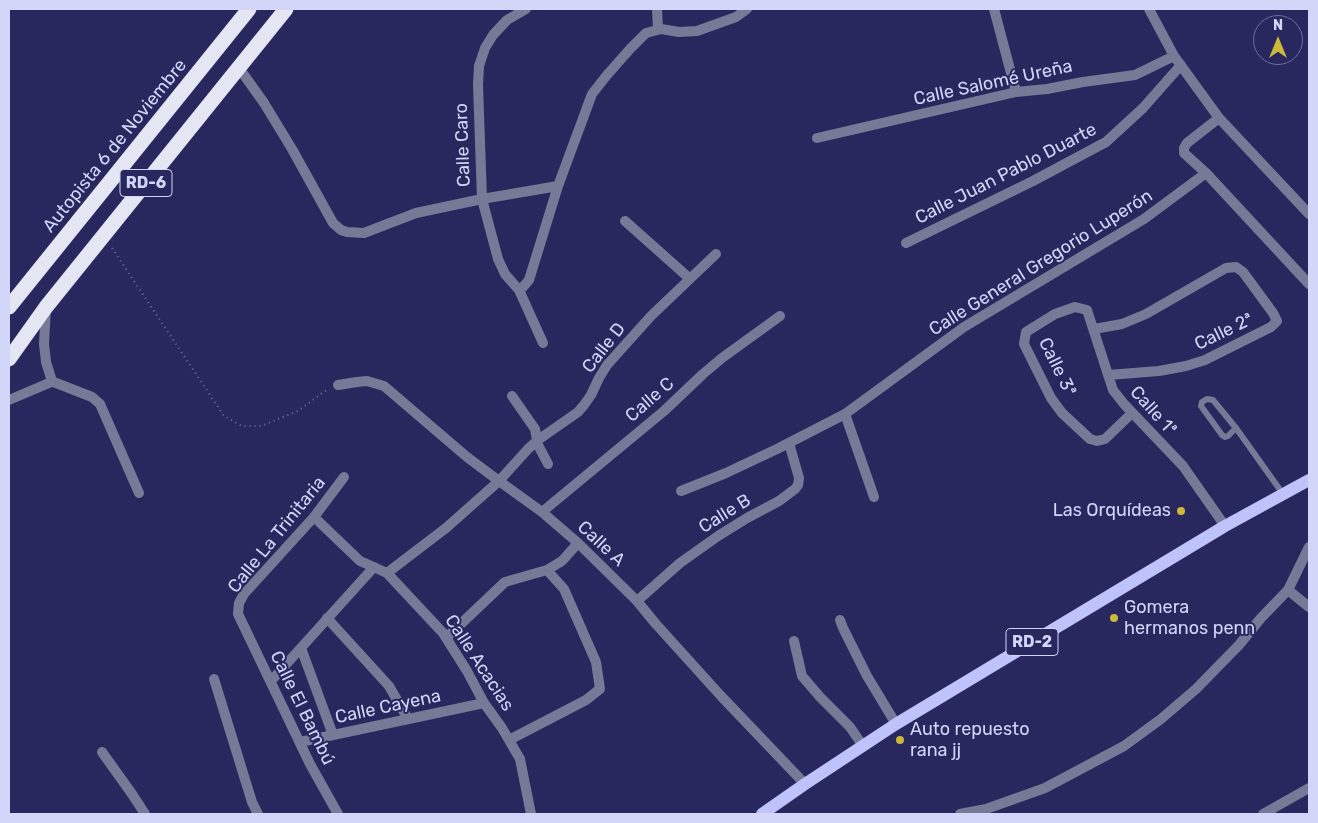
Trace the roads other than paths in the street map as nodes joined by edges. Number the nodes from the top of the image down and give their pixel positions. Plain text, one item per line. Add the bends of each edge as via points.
1 (249, 9) edge
2 (286, 9) edge
3 (526, 9) edge
4 (657, 9) edge
5 (747, 9) edge
6 (994, 9) edge
7 (1149, 9) edge
8 (658, 29) junction
9 (1174, 56) junction
10 (1181, 66) junction
11 (239, 68) junction
12 (1016, 92) junction
13 (1219, 118) junction
14 (817, 138) dead end
15 (1206, 173) junction
16 (558, 186) junction
17 (482, 199) junction
18 (1309, 214) edge
19 (625, 221) dead end
20 (906, 243) dead end
21 (716, 254) dead end
22 (690, 278) junction
23 (1309, 284) edge
24 (519, 290) junction
25 (9, 307) edge
26 (46, 307) junction
27 (780, 316) dead end
28 (1094, 329) junction
29 (1026, 332) joint
30 (543, 343) dead end
31 (9, 359) edge
32 (1108, 375) junction
33 (51, 381) junction
34 (338, 385) road end
35 (512, 396) dead end
36 (9, 400) edge
37 (1132, 412) junction
38 (845, 414) junction
39 (1236, 428) junction
40 (538, 440) junction
41 (789, 443) junction
42 (548, 464) dead end
43 (344, 477) dead end
44 (1309, 480) edge
45 (499, 481) junction
46 (682, 491) dead end
47 (139, 492) dead end
48 (1283, 494) junction
49 (874, 497) dead end
50 (542, 512) junction
51 (314, 517) junction
52 (1225, 526) junction
53 (578, 543) junction
54 (1309, 547) edge
55 (374, 567) junction
56 (547, 570) junction
57 (387, 573) junction
58 (1288, 590) junction
59 (638, 601) junction
60 (1309, 607) edge
61 (238, 614) joint
62 (328, 618) junction
63 (840, 620) dead end
64 (446, 638) junction
65 (794, 641) dead end
66 (301, 648) junction
67 (214, 679) dead end
68 (271, 681) junction
69 (484, 703) junction
70 (408, 719) junction
71 (896, 724) junction
72 (333, 735) junction
73 (509, 740) junction
74 (300, 742) junction
75 (862, 746) junction
76 (102, 752) dead end
77 (805, 784) junction
78 (1309, 788) edge
79 (145, 814) edge
80 (258, 814) edge
81 (338, 814) edge
82 (531, 814) edge
83 (762, 814) edge
84 (960, 814) edge
85 (1263, 814) edge

1 - 25 highway, Autopista 6 de Noviembre / RD-6
2 - 11 highway, RD-6
3 - 17 street, Calle Caro via 507,20 492,35 479,66
4 - 8 street
5 - 8 street via 736,18 697,31
6 - 12 street
7 - 9 street
8 - 16 street via 643,35 594,92
9 - 10 street
9 - 12 street, Calle Salomé Ureña via 1136,75
10 - 13 street
10 - 20 street, Calle Juan Pablo Duarte via 1106,142
11 - 17 street via 292,149 333,223 341,230 364,233 416,213
11 - 26 highway, RD-6
12 - 14 street, Calle Salomé Ureña
13 - 15 street via 1184,148 1184,153
13 - 18 street
15 - 23 street
15 - 38 street, Calle General Gregorio Luperón via 1144,220 964,327
16 - 17 street
16 - 24 street via 529,280
17 - 24 street, Calle Caro via 498,258 505,274
19 - 22 street
21 - 22 street, Calle D
22 - 40 street, Calle D via 607,366 584,405
24 - 30 street, Calle Caro
26 - 31 highway, RD-6
26 - 33 street via 44,344
27 - 50 street, Calle C via 722,358 664,411
28 - 29 street, Calle 1ª via 1087,310 1075,307 1055,314
28 - 32 street, Calle 1ª
28 - 32 street, Calle 2ª via 1122,324 1146,314 1226,268 1236,266 1277,321 1205,360 1159,371
29 - 37 street, Calle 3ª via 1024,344 1051,398 1090,440 1105,440
32 - 37 street, Calle 1ª via 1113,390
33 - 36 street
33 - 47 street via 92,397 100,404
34 - 45 street, Calle A via 367,382 384,386
35 - 40 street via 535,429
37 - 52 street, Calle 1ª via 1183,466
38 - 41 street, Calle General Gregorio Luperón
38 - 49 street
39 - 39 lane via 1228,436 1222,435 1202,402 1213,400
39 - 48 lane
40 - 42 street
40 - 45 street, Calle D
41 - 46 street, Calle General Gregorio Luperón
41 - 59 street, Calle B via 799,478 795,489 680,563
43 - 51 street, Calle La Trinitaria
44 - 48 main road, RD-2
45 - 50 street, Calle A
45 - 57 street, Calle D via 446,528
48 - 52 main road, RD-2
50 - 53 street, Calle A
51 - 55 street, Calle Acacias via 360,561
51 - 61 street, Calle La Trinitaria via 244,594
52 - 71 main road, RD-2
53 - 56 street via 562,561
53 - 59 street, Calle A
54 - 58 street
55 - 57 street, Calle Acacias
55 - 62 street
56 - 64 street via 505,582
56 - 73 street via 564,589 596,662 600,689 586,700
57 - 64 street, Calle Acacias
58 - 60 street
58 - 84 street via 1196,689 1124,746 1045,788 986,809
59 - 77 street, Calle A via 721,696
61 - 68 street, Calle El Bambú
62 - 66 street
62 - 70 street via 390,686
63 - 71 street via 867,676
64 - 69 street, Calle Acacias
65 - 75 street via 802,676 850,727
66 - 68 street
66 - 72 street
67 - 80 street
68 - 74 street, Calle El Bambú
69 - 70 street, Calle Cayena
69 - 73 street, Calle Acacias
70 - 72 street, Calle Cayena
71 - 75 main road, RD-2
72 - 74 street, Calle Cayena
73 - 82 street, Calle Acacias via 520,759
74 - 81 street, Calle El Bambú
75 - 77 main road, RD-2
76 - 79 street
77 - 83 main road, RD-2
78 - 85 street

